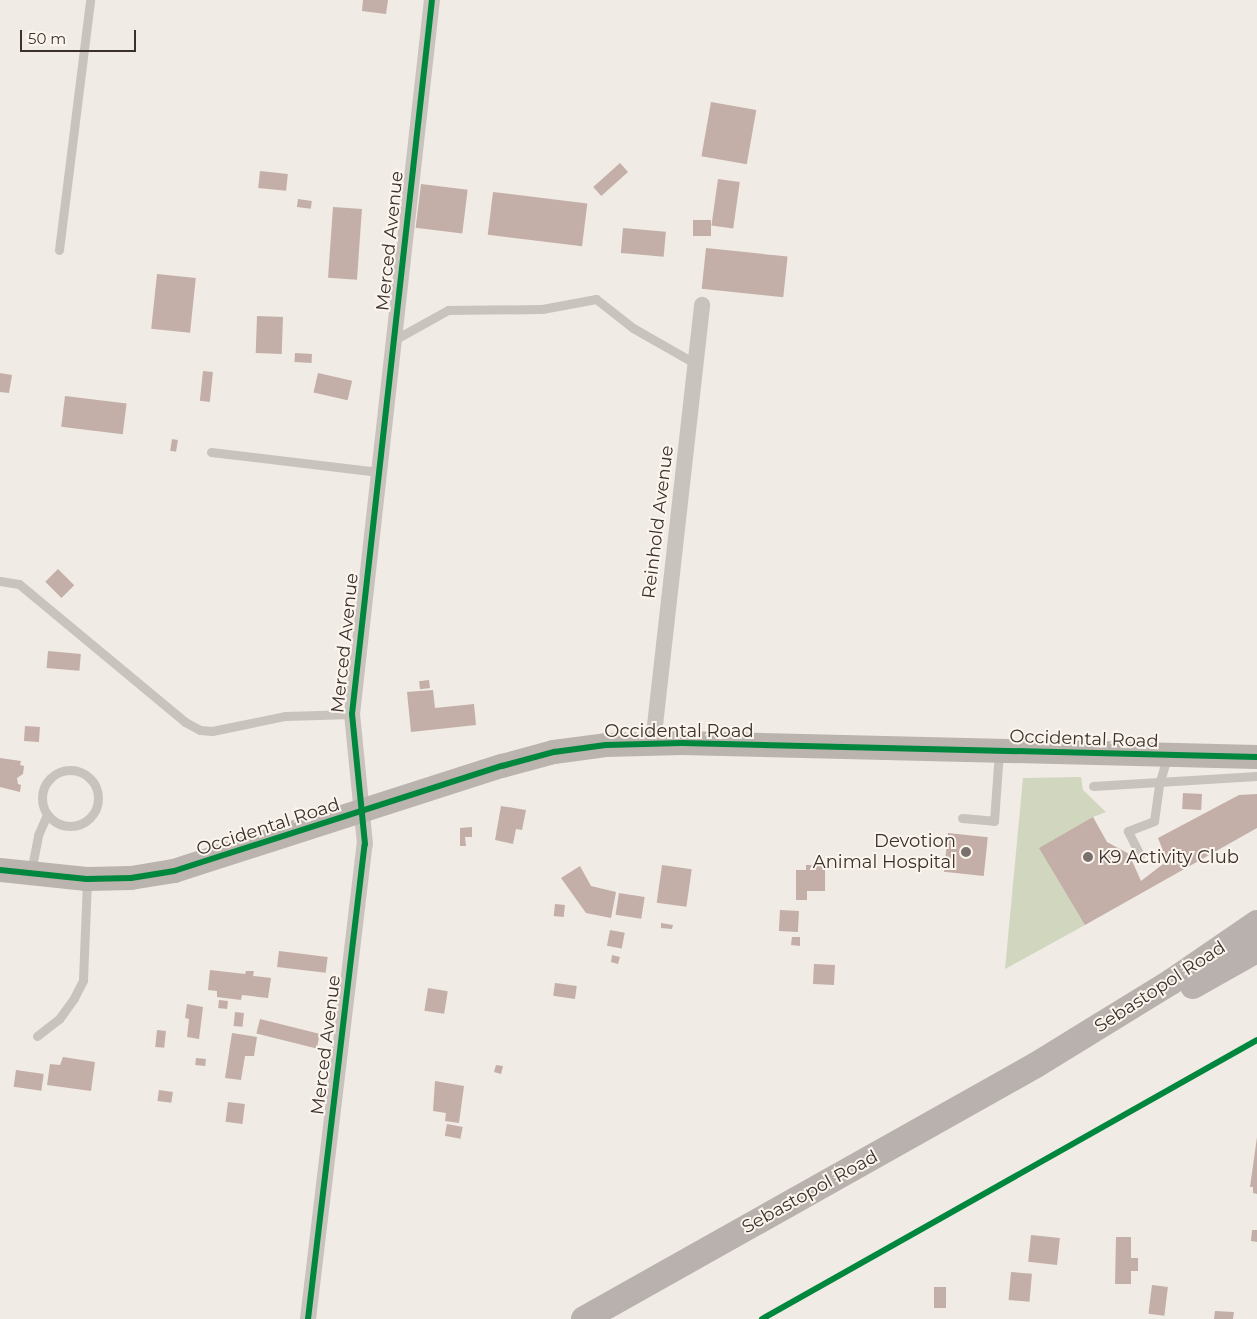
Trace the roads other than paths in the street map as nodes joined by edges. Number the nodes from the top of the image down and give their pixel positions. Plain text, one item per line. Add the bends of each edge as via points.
1 (90, 0) edge
2 (432, 0) edge
3 (59, 250) dead end
4 (702, 305) dead end
5 (394, 340) junction
6 (696, 364) junction
7 (211, 452) dead end
8 (379, 472) junction
9 (0, 581) edge
10 (352, 714) junction
11 (653, 743) junction
12 (1000, 752) junction
13 (1167, 756) junction
14 (1257, 757) edge
15 (1257, 776) edge
16 (1159, 784) junction
17 (1093, 786) dead end
18 (363, 811) junction
19 (47, 814) junction
20 (962, 818) dead end
21 (1140, 855) dead end
22 (0, 870) edge
23 (31, 874) junction
24 (87, 879) junction
25 (1257, 923) edge
26 (1257, 950) edge
27 (37, 1036) dead end
28 (1036, 1065) junction
29 (308, 1319) edge
30 (584, 1319) edge

1 - 3 lane
2 - 5 street, Merced Avenue
4 - 6 street, Reinhold Avenue
5 - 6 lane via 448,310 542,309 596,299 633,328
5 - 8 street, Merced Avenue
6 - 11 street, Reinhold Avenue
7 - 8 lane
8 - 10 street, Merced Avenue
9 - 10 lane via 19,584 185,722 200,730 284,716
10 - 18 street, Merced Avenue
11 - 12 street, Occidental Road
11 - 18 street, Occidental Road via 554,752
12 - 13 street, Occidental Road
12 - 20 lane via 994,821
13 - 14 street, Occidental Road
13 - 16 lane
15 - 16 lane
16 - 17 lane
16 - 21 lane via 1154,820 1128,831
18 - 24 street, Occidental Road via 196,867 131,878
18 - 29 street, Merced Avenue via 365,844
19 - 19 lane via 43,790 54,775 72,770 89,777 95,784 98,803 95,812 82,824 64,826
19 - 23 lane via 38,835
22 - 23 street, Occidental Road
23 - 24 street, Occidental Road
24 - 27 lane via 83,980 59,1019
25 - 28 main road, Sebastopol Road via 1171,982
26 - 28 main road, Sebastopol Road via 1153,1007
28 - 30 main road, Sebastopol Road

